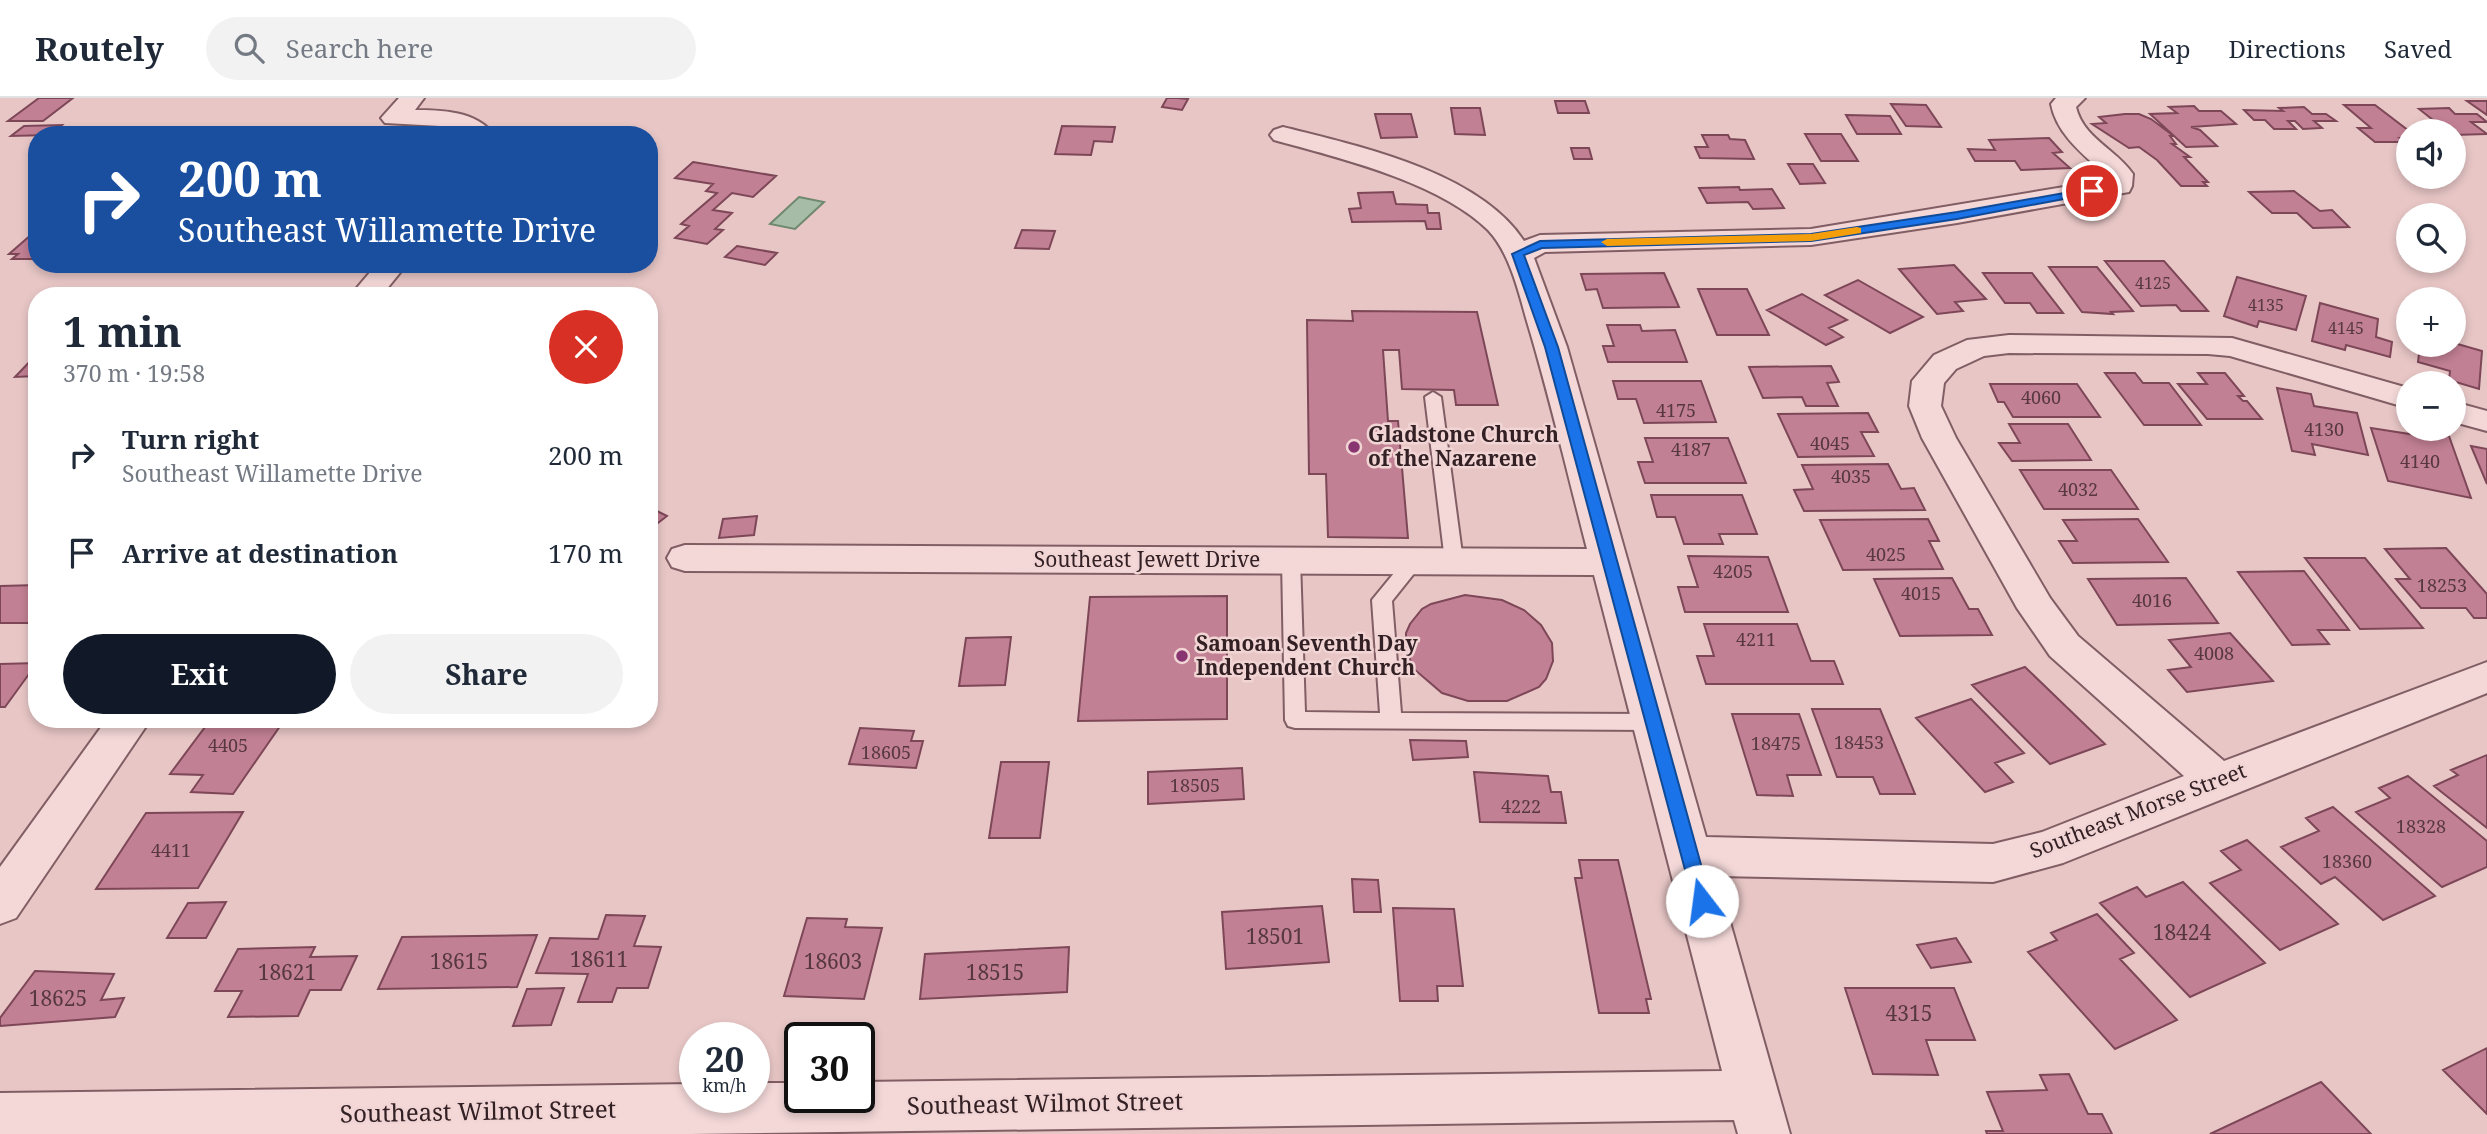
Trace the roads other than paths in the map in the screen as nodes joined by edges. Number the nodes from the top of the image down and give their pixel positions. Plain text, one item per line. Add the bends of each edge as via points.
1 (412, 98) edge
2 (2073, 98) edge
3 (471, 126) edge
4 (1283, 135) dead end
5 (1518, 254) junction
6 (385, 273) edge
7 (373, 287) edge
8 (2396, 394) edge
9 (1433, 397) dead end
10 (2466, 415) edge
11 (2487, 421) edge
12 (685, 558) dead end
13 (1292, 561) junction
14 (1415, 561) junction
15 (1454, 561) junction
16 (1610, 562) junction
17 (2487, 677) edge
18 (1391, 721) junction
19 (1653, 722) junction
20 (124, 728) edge
21 (2218, 781) junction
22 (1690, 856) junction
23 (0, 904) edge
24 (1759, 1114) edge
25 (0, 1118) edge

1 - 3 street via 394,118
2 - 5 street via 2063,104 2064,114 2120,174 2119,186 1811,237 1540,244
4 - 5 street via 1365,156 1447,190 1504,230
5 - 16 street via 1551,347
6 - 7 street
8 - 21 street via 2259,354 2208,345 1978,347 1945,362 1928,381 1925,406 1939,438 2036,608 2064,646
9 - 15 lane
10 - 11 street
12 - 13 street, Southeast Jewett Drive
13 - 14 street, Southeast Jewett Drive
13 - 18 lane via 1295,720
14 - 15 street, Southeast Jewett Drive
14 - 18 lane via 1382,600
15 - 16 street, Southeast Jewett Drive
16 - 19 street
17 - 21 street, Southeast Morse Street
18 - 19 lane
19 - 22 street
20 - 23 street
21 - 22 street, Southeast Morse Street via 2047,850 1993,863
22 - 24 street
24 - 25 street, Southeast Wilmot Street

